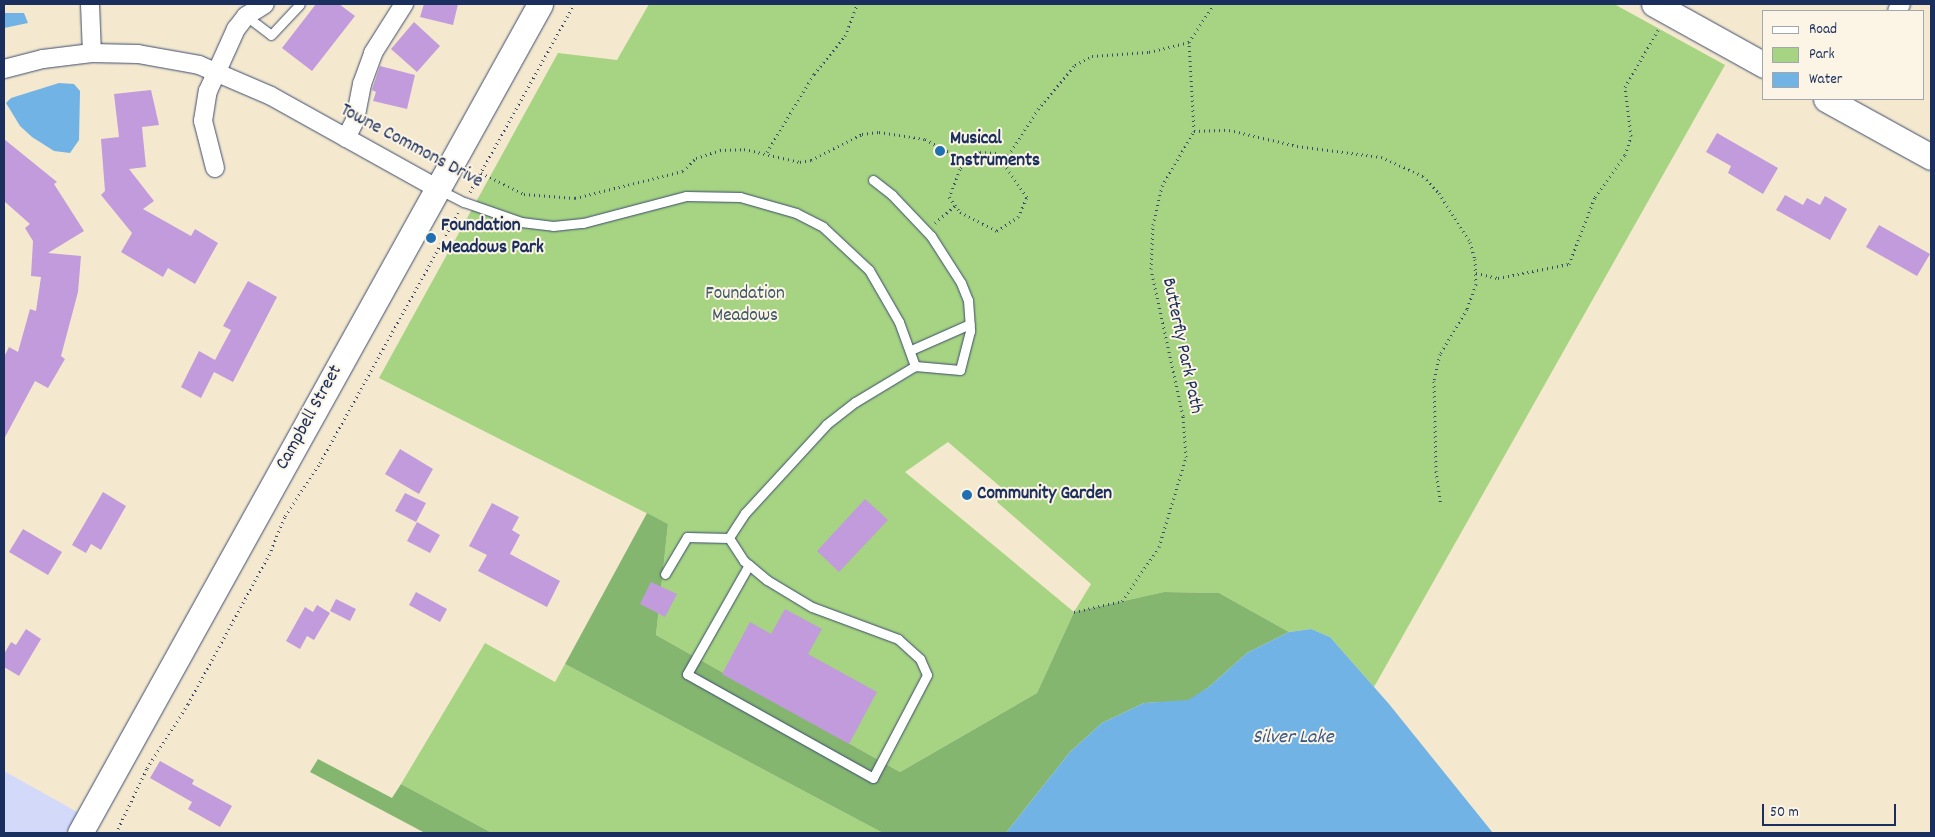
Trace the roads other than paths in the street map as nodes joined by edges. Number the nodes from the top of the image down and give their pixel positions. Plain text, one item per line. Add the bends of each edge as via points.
1 (90, 4) edge
2 (266, 4) edge
3 (300, 4) edge
4 (404, 4) edge
5 (540, 4) edge
6 (1661, 8) edge
7 (246, 16) junction
8 (92, 53) junction
9 (1762, 64) edge
10 (4, 69) edge
11 (216, 71) junction
12 (1840, 102) edge
13 (346, 138) junction
14 (1931, 157) edge
15 (215, 168) dead end
16 (873, 180) dead end
17 (436, 188) junction
18 (970, 324) junction
19 (911, 350) junction
20 (914, 366) junction
21 (729, 538) junction
22 (749, 565) junction
23 (665, 574) dead end
24 (80, 833) edge

1 - 8 street
2 - 7 street
3 - 7 lane via 272,36
4 - 13 street via 370,60 355,120
5 - 17 main road, Campbell Street
6 - 9 main road
7 - 11 street via 230,40
8 - 10 street, Towne Commons Drive via 43,59
8 - 11 street, Towne Commons Drive via 158,56
11 - 13 street, Towne Commons Drive via 271,96
11 - 15 street via 202,114
12 - 14 main road
13 - 17 street, Towne Commons Drive
16 - 18 lane via 926,230 961,283 968,300
17 - 19 lane, Towne Commons Drive via 464,202 521,222 553,226 583,223 686,196 740,196 769,204 823,227 847,247 869,270 886,296
17 - 24 main road, Campbell Street
18 - 19 lane
18 - 20 lane via 960,370
19 - 20 lane, Towne Commons Drive
20 - 21 lane via 855,402 826,425 745,513
21 - 22 lane
21 - 23 lane via 687,537
22 - 22 lane via 686,674 873,778 928,675 920,659 898,639 812,607

